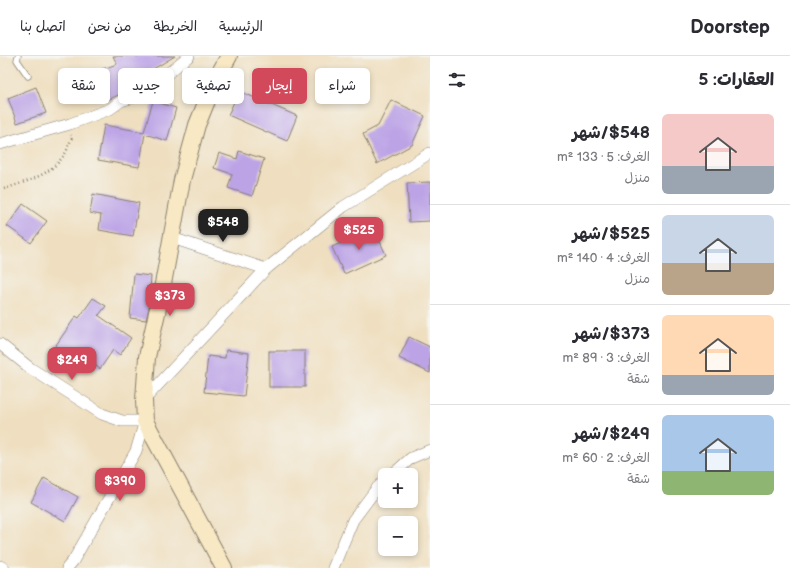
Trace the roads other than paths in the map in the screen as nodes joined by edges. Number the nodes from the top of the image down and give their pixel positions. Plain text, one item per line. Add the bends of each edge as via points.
1 (18, 56) edge
2 (189, 56) edge
3 (225, 57) edge
4 (28, 76) dead end
5 (0, 144) edge
6 (430, 153) edge
7 (172, 238) junction
8 (266, 269) junction
9 (0, 344) edge
10 (144, 400) junction
11 (145, 421) junction
12 (430, 450) edge
13 (400, 468) edge
14 (378, 487) edge
15 (0, 566) edge
16 (4, 568) edge
17 (67, 568) edge
18 (224, 568) edge
19 (333, 568) edge

1 - 4 lane via 17,60
2 - 5 street via 160,80 110,109 70,124
3 - 7 main road via 197,125 182,180
6 - 8 street via 343,207
7 - 8 street
7 - 10 main road via 147,357
8 - 10 street
9 - 11 street via 30,368 102,414 122,421
10 - 11 main road
11 - 17 street via 136,451
11 - 18 main road
12 - 13 street via 412,458
14 - 19 street via 354,520
15 - 16 street

